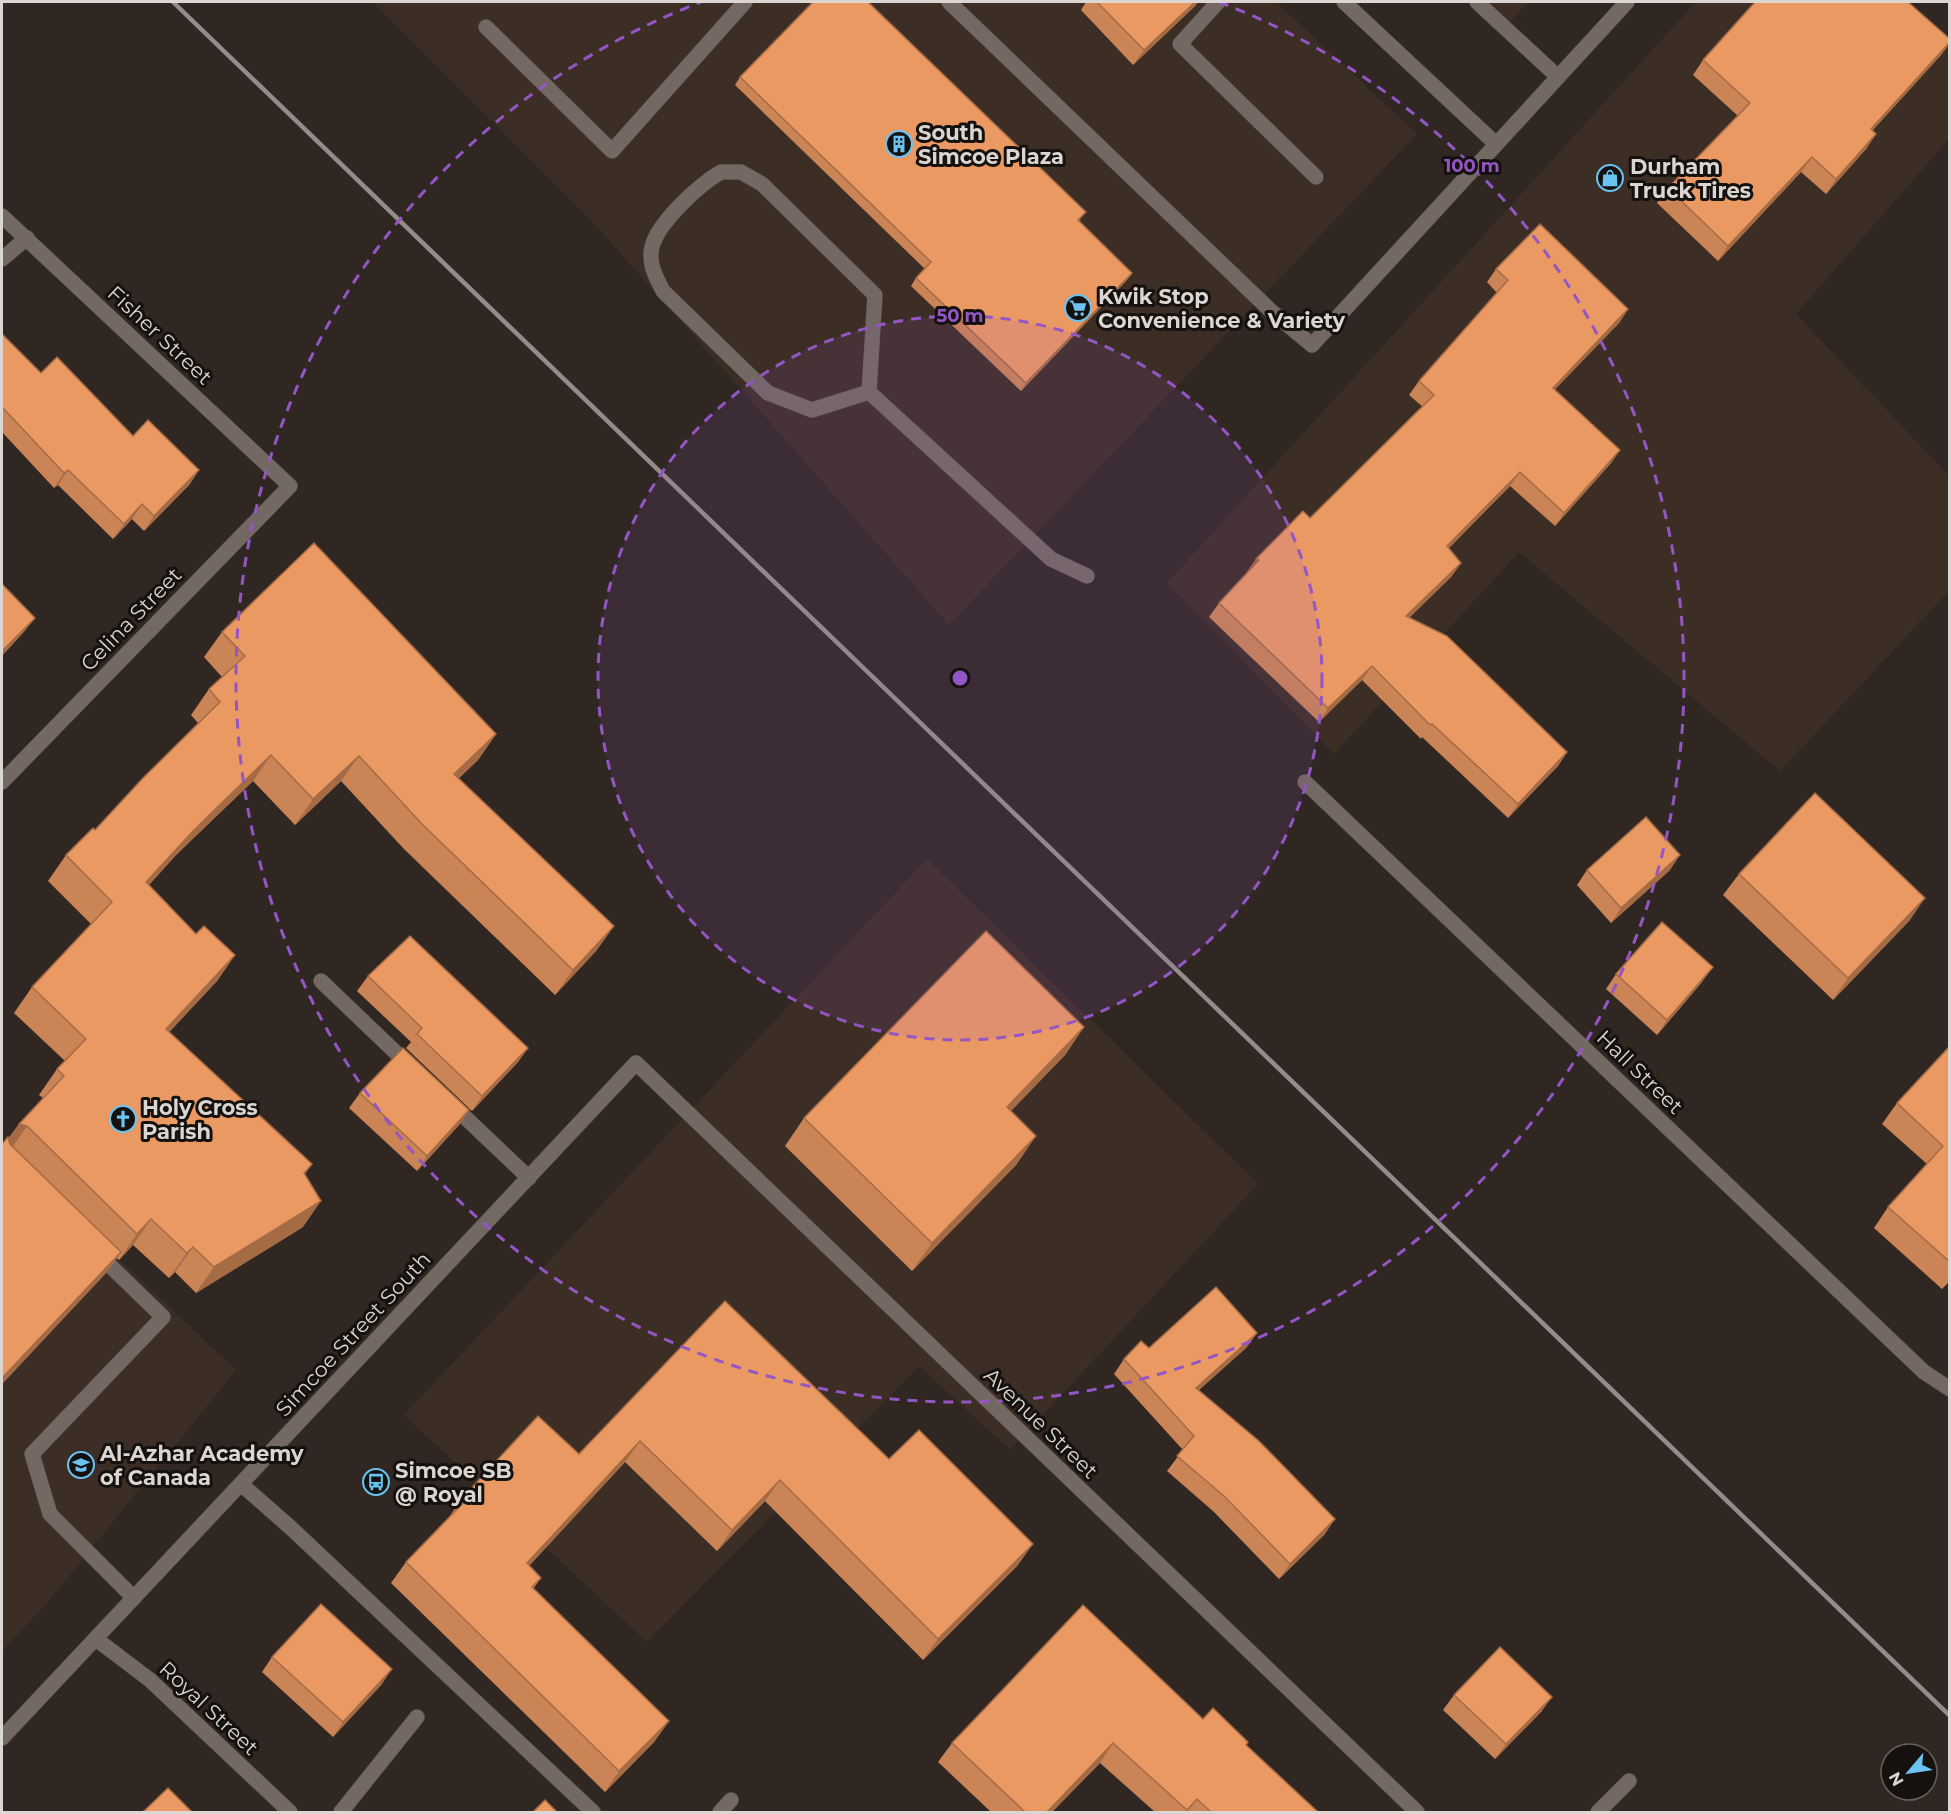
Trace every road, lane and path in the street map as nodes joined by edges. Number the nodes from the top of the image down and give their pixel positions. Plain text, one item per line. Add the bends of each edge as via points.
1 (746, 2) edge
2 (949, 2) edge
3 (1218, 2) edge
4 (1344, 2) edge
5 (1477, 2) edge
6 (1627, 2) edge
7 (486, 27) dead end
8 (1558, 77) junction
9 (1496, 144) junction
10 (1316, 177) dead end
11 (2, 216) edge
12 (27, 238) junction
13 (2, 259) edge
14 (869, 392) junction
15 (290, 486) joint
16 (1087, 576) dead end
17 (2, 782) edge
18 (1305, 782) dead end
19 (321, 981) dead end
20 (636, 1063) joint
21 (422, 1077) edge
22 (439, 1092) edge
23 (529, 1178) junction
24 (86, 1242) edge
25 (1950, 1389) edge
26 (241, 1484) junction
27 (134, 1598) junction
28 (96, 1639) junction
29 (417, 1717) dead end
30 (2, 1738) edge
31 (1629, 1781) dead end
32 (731, 1800) dead end
33 (290, 1812) edge
34 (341, 1812) edge
35 (593, 1812) edge
36 (720, 1812) edge
37 (1417, 1812) edge
38 (1599, 1812) edge

1 - 7 street via 612,151
2 - 9 street via 1262,303 1312,345
3 - 10 street via 1180,44
4 - 9 street
5 - 8 street
6 - 8 street
8 - 9 street
11 - 12 street, Fisher Street
12 - 13 street
12 - 15 street, Fisher Street
14 - 14 street via 875,295 762,184 741,172 721,172 705,181 660,229 652,247 652,271 663,291 768,393 812,410
14 - 16 street via 1051,559
15 - 17 street, Celina Street
18 - 25 street, Hall Street via 1924,1372
19 - 21 street
20 - 23 street, Simcoe Street South
20 - 37 street, Avenue Street
22 - 23 street
23 - 26 street, Simcoe Street South
24 - 27 street via 163,1317 32,1454 50,1514
26 - 27 street, Simcoe Street South
26 - 35 street
27 - 28 street, Simcoe Street South
28 - 30 street, Simcoe Street South
28 - 33 street, Royal Street via 150,1680
29 - 34 street
31 - 38 street
32 - 36 street

